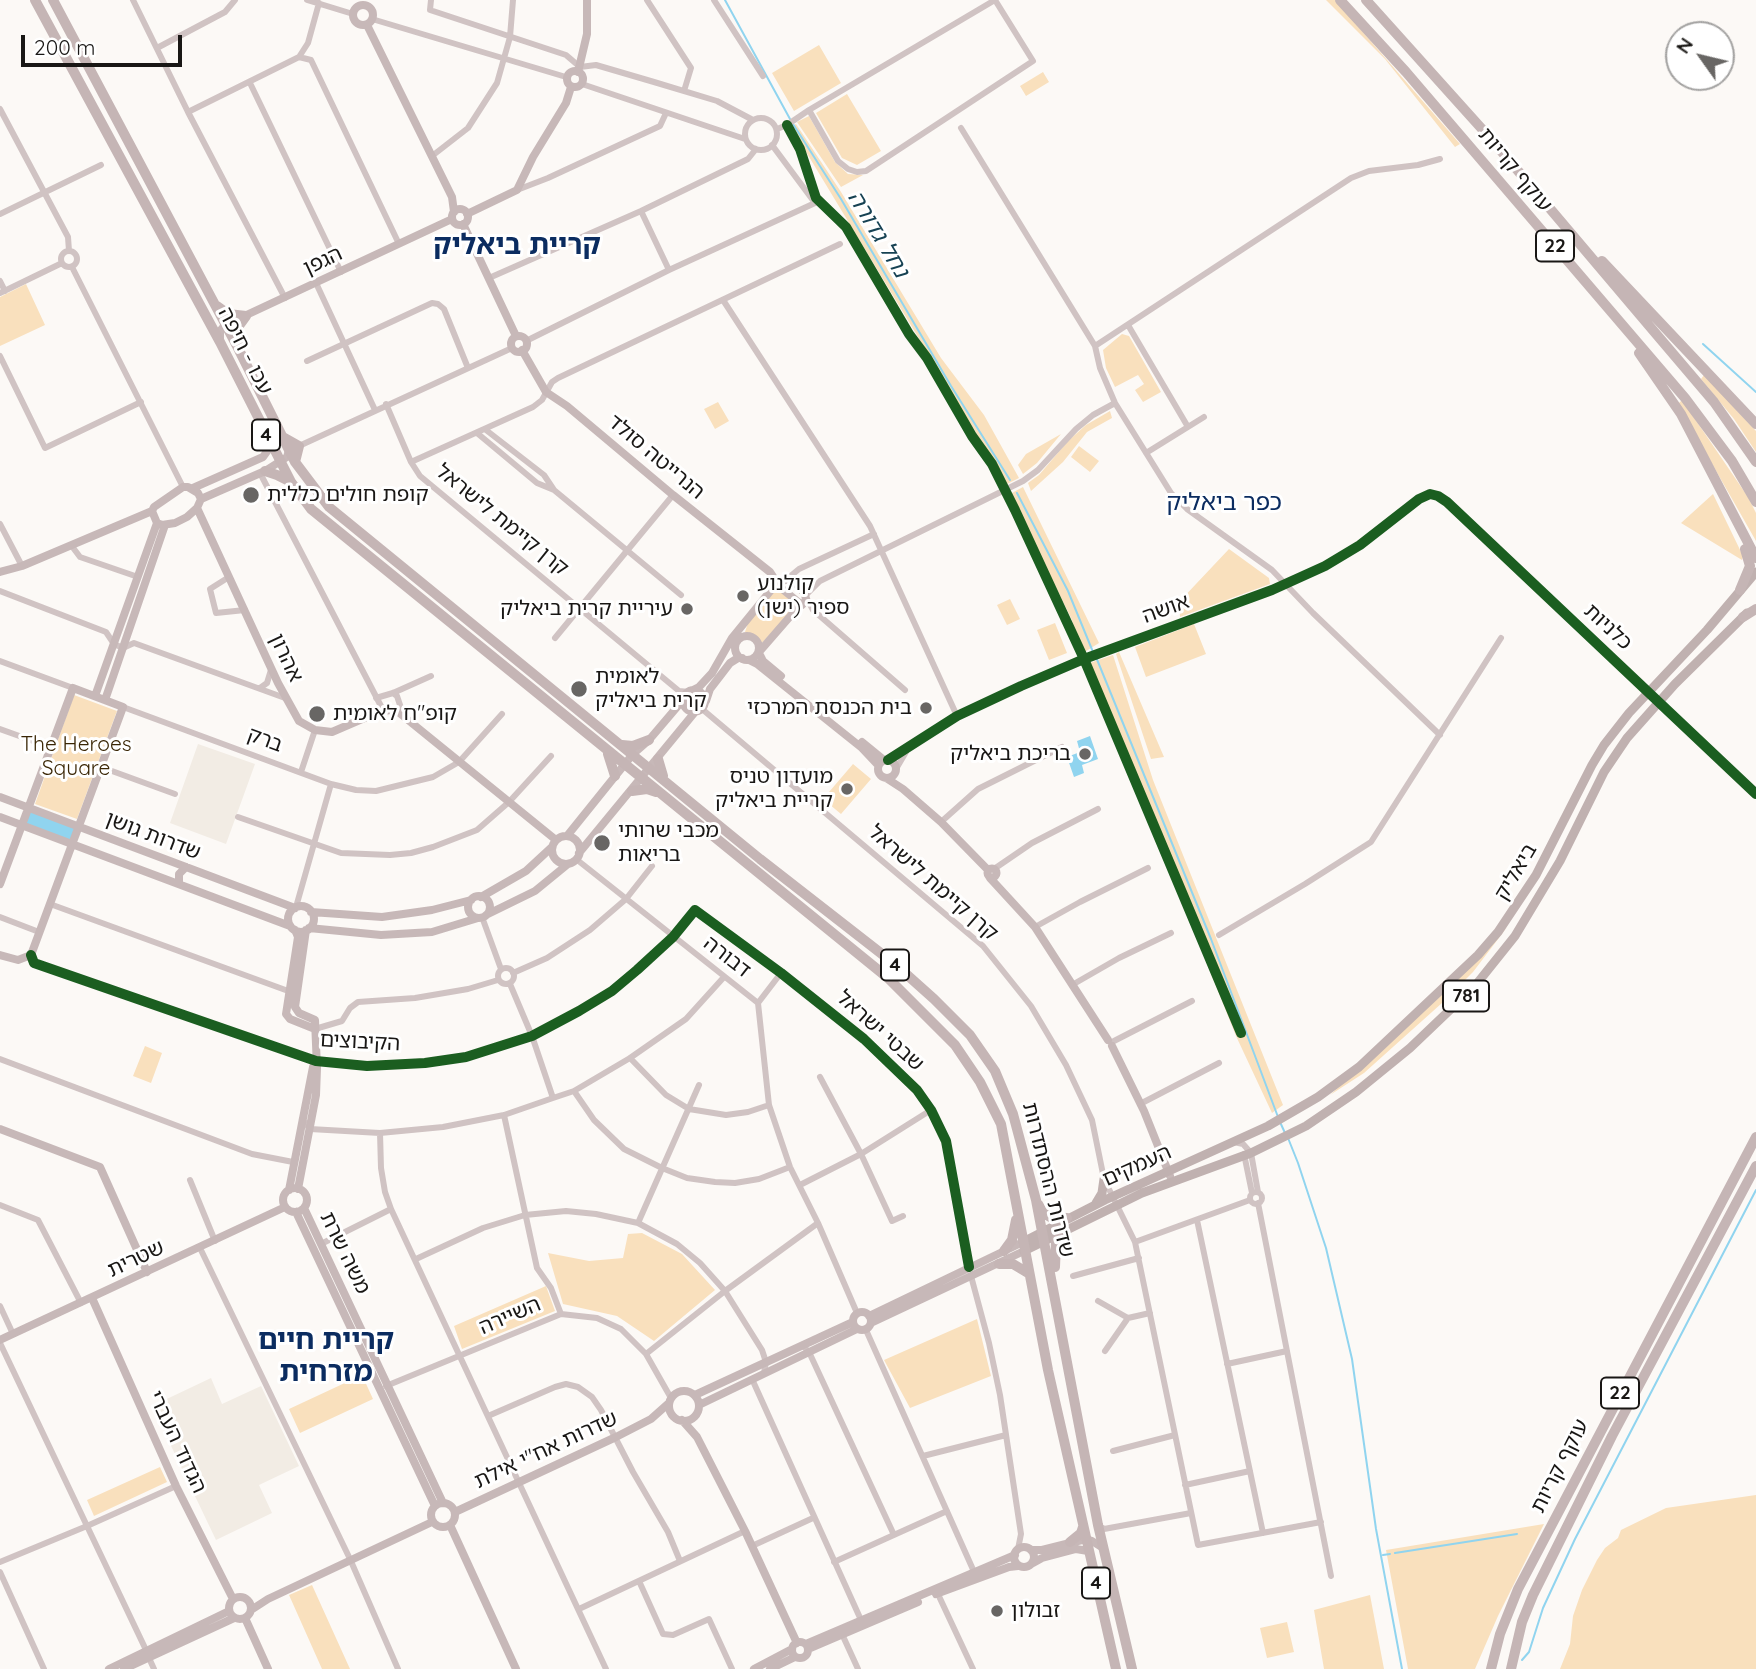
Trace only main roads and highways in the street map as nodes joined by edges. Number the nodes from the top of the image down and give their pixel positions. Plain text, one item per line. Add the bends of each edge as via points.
1 (35, 0) edge
2 (53, 0) edge
3 (1340, 0) edge
4 (1366, 0) edge
5 (1528, 183) junction
6 (1587, 284) junction
7 (214, 304) junction
8 (238, 348) junction
9 (1756, 424) edge
10 (1756, 462) edge
11 (263, 472) road end
12 (291, 482) junction
13 (1756, 502) edge
14 (1736, 523) junction
15 (1756, 558) edge
16 (1756, 572) edge
17 (1740, 590) junction
18 (1756, 604) edge
19 (1756, 609) edge
20 (1743, 617) junction
21 (649, 740) road end
22 (620, 744) junction
23 (607, 751) junction
24 (654, 763) joint
25 (615, 776) road end
26 (641, 779) joint
27 (632, 791) road end
28 (659, 793) junction
29 (1756, 1137) edge
30 (1242, 1140) joint
31 (1248, 1154) joint
32 (1756, 1166) edge
33 (1104, 1179) road end
34 (1036, 1200) junction
35 (1113, 1201) junction
36 (1095, 1204) junction
37 (1017, 1210) junction
38 (1067, 1218) junction
39 (1064, 1230) junction
40 (1043, 1236) junction
41 (1024, 1247) junction
42 (1004, 1251) road end
43 (999, 1264) road end
44 (1028, 1273) junction
45 (1055, 1294) junction
46 (1083, 1527) junction
47 (1070, 1542) road end
48 (1116, 1669) edge
49 (1132, 1669) edge
50 (1491, 1669) edge
51 (1511, 1669) edge

1 - 12 highway, עכו - חיפה / 4
2 - 7 highway, עכו - חיפה / 4
3 - 6 highway, עוקף קריות / 22
4 - 5 highway, עוקף קריות / 22
5 - 9 highway
5 - 10 highway, עוקף קריות / 22 via 1714,402
6 - 13 highway, עוקף קריות / 22 via 1715,436
6 - 14 highway via 1681,414
7 - 8 highway, עכו - חיפה / 4
7 - 8 highway via 228,314 246,316 238,327
8 - 22 highway, עכו - חיפה / 4 via 282,437 294,448 295,462 329,507
11 - 12 highway
12 - 23 highway, עכו - חיפה / 4 via 329,525
14 - 15 highway
14 - 17 highway via 1750,566
16 - 17 main road, ביאליק / 781
17 - 30 main road, ביאליק / 781 via 1604,746 1514,910 1478,955 1335,1086
18 - 20 main road, ביאליק / 781
19 - 20 highway
20 - 31 main road, ביאליק / 781 via 1626,738 1527,918 1475,986 1393,1064 1347,1099 1306,1126
21 - 22 highway via 634,746
22 - 24 highway, עכו - חיפה / 4
23 - 25 highway
23 - 26 highway, עכו - חיפה / 4
24 - 34 highway, שדרות ההסתדרות / 4 via 666,781 896,965 970,1035 1006,1093
26 - 28 highway, שדרות ההסתדרות / 4
27 - 28 highway
28 - 37 highway, שדרות ההסתדרות / 4 via 888,978 955,1045 1001,1124
29 - 50 highway, עוקף קריות / 22 via 1518,1589
30 - 35 main road, העמקים / 781 via 1168,1171
31 - 35 main road, העמקים / 781
32 - 51 highway, עוקף קריות / 22 via 1572,1514 1533,1595
33 - 36 main road
34 - 38 highway via 1046,1215
34 - 40 highway, שדרות ההסתדרות / 4
35 - 36 main road, העמקים / 781
35 - 39 main road, העמקים / 781
36 - 38 main road, העמקים / 781
37 - 41 highway, שדרות ההסתדרות / 4
37 - 42 highway via 1013,1237
38 - 40 main road, העמקים / 781
39 - 40 main road, העמקים / 781
39 - 45 highway via 1055,1245
40 - 41 main road
40 - 45 highway, שדרות ההסתדרות / 4
41 - 44 highway, שדרות ההסתדרות / 4
43 - 44 highway via 1016,1265
44 - 46 highway, שדרות ההסתדרות / 4
45 - 49 highway, שדרות ההסתדרות / 4 via 1098,1525
46 - 47 highway
46 - 48 highway, שדרות ההסתדרות / 4

